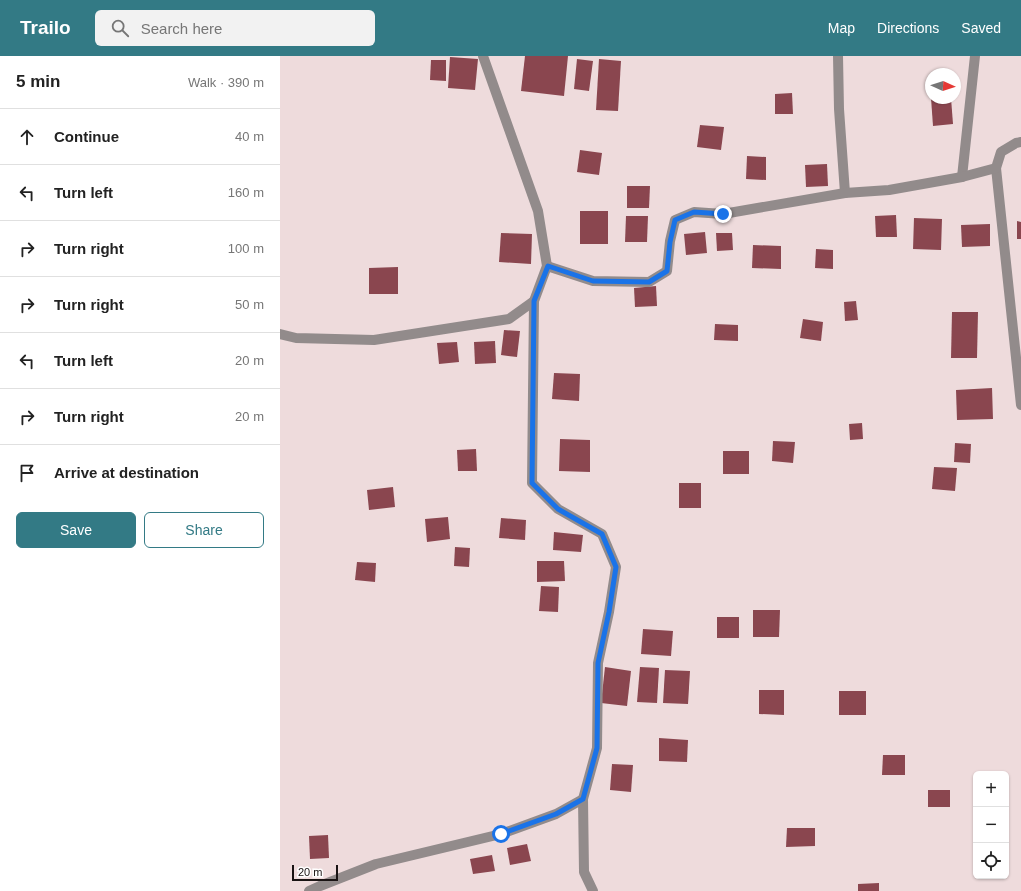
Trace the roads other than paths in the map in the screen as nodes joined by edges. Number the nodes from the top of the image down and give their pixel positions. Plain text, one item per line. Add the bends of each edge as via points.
1 (483, 56) edge
2 (838, 56) edge
3 (975, 56) edge
4 (1021, 142) edge
5 (996, 168) junction
6 (962, 177) junction
7 (845, 193) junction
8 (548, 266) junction
9 (534, 301) junction
10 (280, 334) edge
11 (1021, 405) edge
12 (583, 799) junction
13 (309, 891) edge
14 (593, 891) edge

1 - 8 street via 538,211
2 - 7 street
3 - 6 street
4 - 5 street via 1001,152
5 - 6 street
5 - 11 street
6 - 7 street via 889,190
7 - 8 street via 723,214 694,212 675,220 667,271 649,282 593,281
8 - 9 street
9 - 10 street via 509,318 374,340 296,338
9 - 12 street via 532,483 558,509 602,534 616,567 598,663 597,748
12 - 13 street via 556,814 501,834 376,864
12 - 14 street via 584,872

